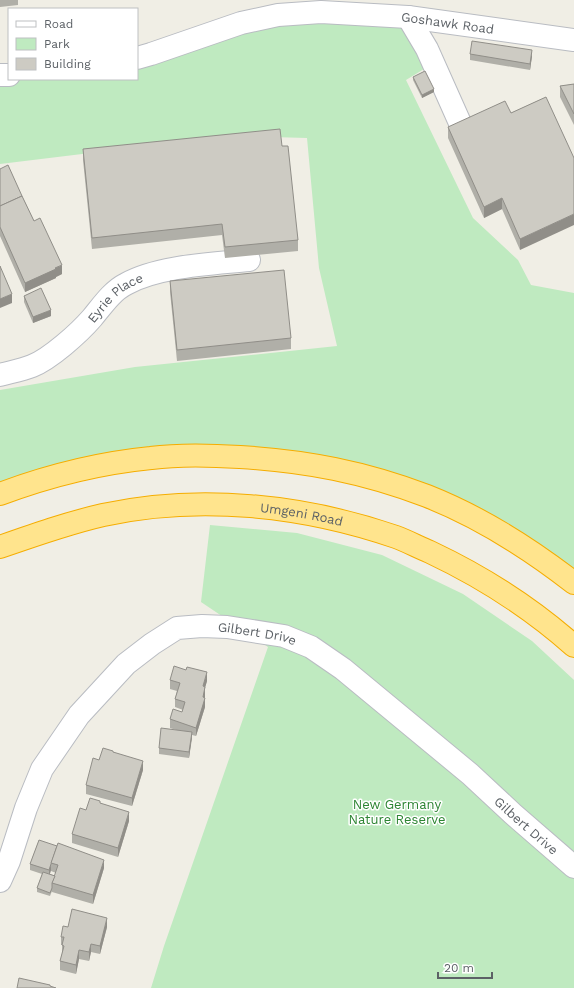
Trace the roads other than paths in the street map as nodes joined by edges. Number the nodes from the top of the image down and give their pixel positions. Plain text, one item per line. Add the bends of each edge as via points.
1 (326, 6) edge
2 (408, 17) junction
3 (574, 40) edge
4 (138, 58) edge
5 (460, 123) edge
6 (249, 260) edge
7 (0, 375) edge
8 (0, 494) edge
9 (0, 547) edge
10 (574, 583) edge
11 (574, 646) edge
12 (574, 867) edge
13 (0, 881) edge

1 - 2 street, Goshawk Road
1 - 4 street, Goshawk Road via 242,23
2 - 3 street, Goshawk Road
2 - 5 street via 427,49
6 - 7 street, Eyrie Place via 181,268 144,276 125,284 111,295 91,320 55,352 33,366
8 - 10 highway via 30,483 100,465 152,458 211,455 297,462 344,470 427,496 510,538
9 - 11 highway, Umgeni Road via 67,524 150,508 222,504 295,512 345,522 397,537 461,567 518,601
12 - 13 street, Gilbert Drive via 470,774 343,669 311,647 284,636 227,627 202,626 177,628 152,644 126,664 79,715 42,769

